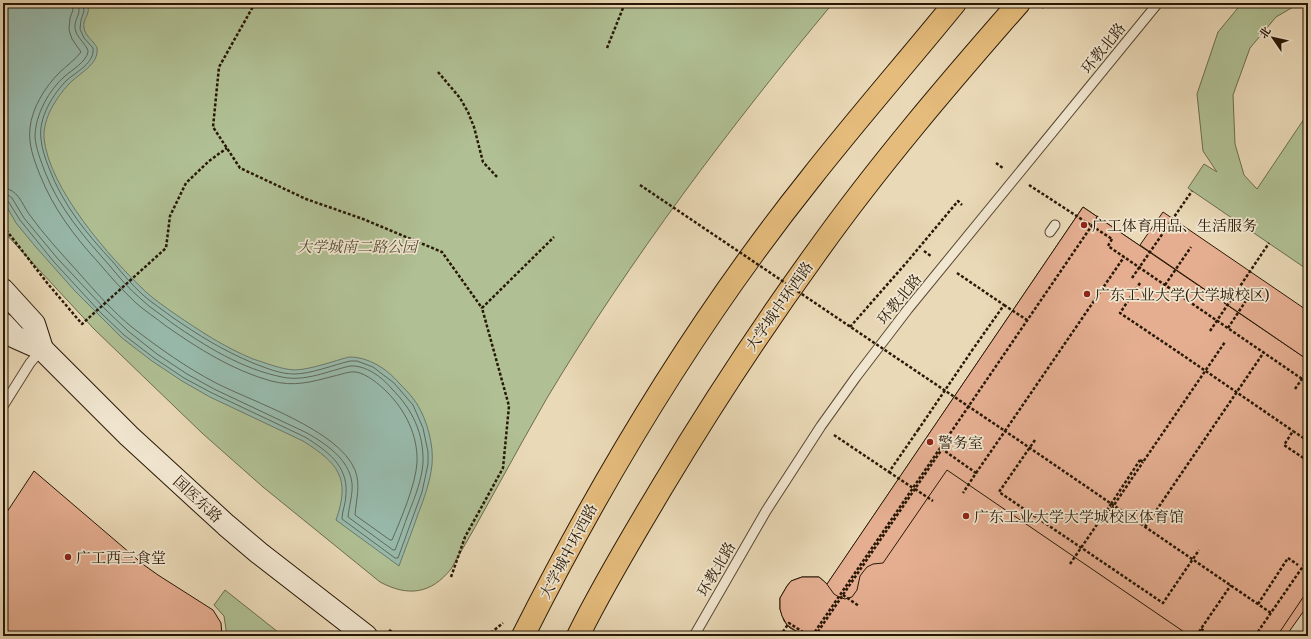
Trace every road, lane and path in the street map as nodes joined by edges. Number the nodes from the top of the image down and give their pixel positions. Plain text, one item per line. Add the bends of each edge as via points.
1 (255, 3) edge
2 (625, 3) edge
3 (955, 3) edge
4 (1018, 3) edge
5 (1046, 3) edge
6 (1158, 3) edge
7 (1042, 8) dead end
8 (607, 48) dead end
9 (438, 72) dead end
10 (227, 148) junction
11 (498, 178) dead end
12 (1024, 181) dead end
13 (640, 185) dead end
14 (1192, 191) dead end
15 (962, 205) dead end
16 (1099, 215) dead end
17 (3, 226) edge
18 (554, 237) dead end
19 (1269, 243) dead end
20 (1191, 247) dead end
21 (1124, 257) junction
22 (952, 270) dead end
23 (1132, 278) dead end
24 (1140, 283) dead end
25 (1165, 285) junction
26 (3, 290) edge
27 (1253, 290) dead end
28 (807, 296) dead end
29 (803, 302) dead end
30 (1004, 305) junction
31 (482, 308) junction
32 (1028, 320) junction
33 (3, 324) edge
34 (850, 327) junction
35 (1228, 328) junction
36 (1210, 331) dead end
37 (42, 349) junction
38 (1264, 352) junction
39 (1212, 360) dead end
40 (1308, 370) edge
41 (1308, 383) edge
42 (1295, 389) dead end
43 (945, 391) junction
44 (1237, 392) junction
45 (3, 406) edge
46 (829, 431) dead end
47 (1293, 431) junction
48 (1004, 432) junction
49 (1035, 440) dead end
50 (1308, 441) edge
51 (1308, 461) edge
52 (1143, 462) junction
53 (890, 472) junction
54 (976, 473) junction
55 (914, 489) junction
56 (963, 493) dead end
57 (933, 501) dead end
58 (1111, 504) junction
59 (1116, 515) dead end
60 (1145, 527) junction
61 (1081, 548) junction
62 (1199, 550) dead end
63 (1308, 559) edge
64 (1070, 564) dead end
65 (1298, 565) dead end
66 (452, 577) dead end
67 (1230, 585) junction
68 (843, 595) junction
69 (1258, 604) junction
70 (859, 606) dead end
71 (1271, 613) junction
72 (1201, 629) junction
73 (366, 636) edge
74 (522, 636) edge
75 (578, 636) edge
76 (694, 636) edge
77 (780, 636) edge
78 (809, 636) edge
79 (814, 636) edge
80 (1196, 636) edge
81 (1212, 636) edge
82 (1256, 636) edge

1 - 10 path via 219,67 213,127
2 - 8 path
3 - 74 main road, 大学城中环西路 via 809,179 712,313 604,484
4 - 75 main road, 大学城中环西路 via 885,164 817,252 766,324 682,453
5 - 7 path
6 - 76 lane, 环教北路 via 908,309 856,377 766,511
9 - 11 path via 468,112 483,162
10 - 17 path via 209,160 186,184 170,216 166,248 82,324
10 - 31 path via 240,168 306,199 442,252
12 - 21 path, bridge via 1112,239 1108,246
13 - 34 path, bridge
14 - 23 path
15 - 34 path via 958,201
16 - 32 path
18 - 31 path
19 - 36 path
20 - 25 path
21 - 25 path, bridge
21 - 48 path, bridge
22 - 30 path
24 - 44 path, bridge via 1120,313
25 - 35 path, bridge
26 - 37 main road, 国医东路 via 34,324
27 - 35 path
28 - 29 path
30 - 32 path
30 - 43 path, bridge
31 - 66 path via 509,406 503,468 465,537
32 - 55 path
33 - 37 main road, 国医东路 via 15,337
34 - 43 path, bridge
35 - 38 path, bridge
37 - 45 lane
37 - 73 main road, 国医东路 via 124,431 226,525
38 - 41 path, bridge
38 - 44 path, bridge
39 - 52 path via 1225,342
40 - 42 path
43 - 48 path, bridge
43 - 53 path, bridge
44 - 47 path, bridge
44 - 60 path, bridge
46 - 53 path
47 - 50 path
47 - 51 path via 1284,445
48 - 54 path, bridge
48 - 58 path, bridge
49 - 61 path via 999,492
52 - 58 path, bridge via 1140,460
52 - 59 path via 1110,510
53 - 55 path
54 - 55 path via 942,449
54 - 56 path
55 - 57 path
55 - 68 path
55 - 79 path
58 - 60 path, bridge
58 - 61 path
60 - 67 path, bridge
61 - 62 path via 1163,603
61 - 64 path
63 - 71 path
65 - 69 path, bridge via 1288,558
67 - 69 path, bridge
67 - 72 path
68 - 70 path
68 - 79 path
69 - 71 path, bridge
71 - 82 path
72 - 80 path
72 - 81 path
77 - 78 path via 789,623

